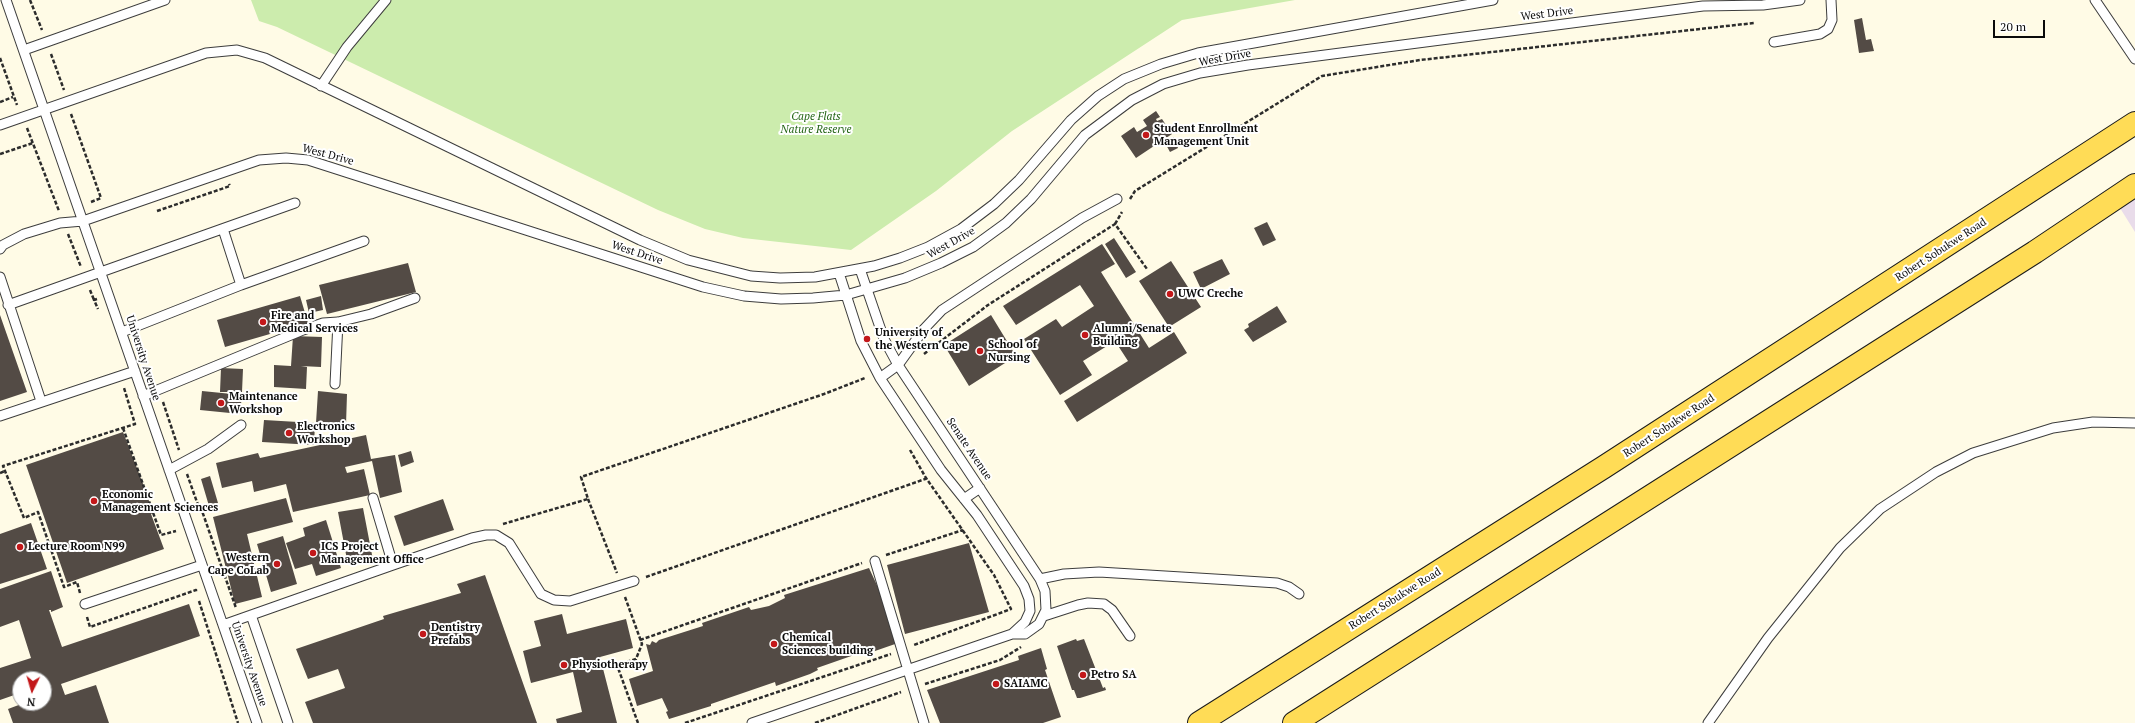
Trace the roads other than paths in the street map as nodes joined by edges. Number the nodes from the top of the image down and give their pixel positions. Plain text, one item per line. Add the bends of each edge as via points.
1 (6, 0) edge
2 (165, 0) edge
3 (386, 0) edge
4 (1493, 0) edge
5 (1800, 0) edge
6 (1831, 0) edge
7 (2095, 0) edge
8 (1743, 2) edge
9 (1774, 42) dead end
10 (24, 50) junction
11 (2135, 58) edge
12 (321, 86) junction
13 (44, 109) junction
14 (2135, 123) edge
15 (0, 125) edge
16 (2135, 185) edge
17 (1117, 199) dead end
18 (295, 203) dead end
19 (83, 221) junction
20 (223, 229) junction
21 (364, 241) dead end
22 (0, 249) edge
23 (860, 269) junction
24 (101, 272) junction
25 (839, 274) junction
26 (0, 277) edge
27 (241, 285) junction
28 (867, 290) junction
29 (846, 295) junction
30 (415, 298) dead end
31 (8, 305) junction
32 (338, 322) junction
33 (122, 332) junction
34 (898, 365) junction
35 (135, 371) junction
36 (880, 378) junction
37 (335, 384) dead end
38 (143, 396) junction
39 (41, 401) junction
40 (0, 416) edge
41 (2135, 423) edge
42 (241, 425) dead end
43 (169, 470) junction
44 (980, 488) junction
45 (373, 498) dead end
46 (964, 499) junction
47 (874, 560) road end
48 (202, 565) junction
49 (393, 565) junction
50 (1040, 579) junction
51 (634, 581) road end
52 (1299, 594) dead end
53 (84, 604) road end
54 (253, 614) junction
55 (1044, 616) junction
56 (223, 625) junction
57 (1012, 634) junction
58 (1130, 636) dead end
59 (908, 669) junction
60 (778, 714) junction
61 (257, 723) edge
62 (288, 723) edge
63 (752, 723) edge
64 (782, 723) edge
65 (924, 723) edge
66 (1199, 723) edge
67 (1294, 723) edge
68 (1708, 723) edge

1 - 10 lane, University Avenue
2 - 10 lane
3 - 12 lane via 343,52
4 - 23 lane, West Drive via 1198,53 1124,79 1098,96 1071,120 1019,180 994,204 960,229 928,247
5 - 8 lane, West Drive via 1763,4
6 - 9 lane via 1832,20 1828,29 1820,34
7 - 11 lane
8 - 28 lane, West Drive via 1256,64 1200,73 1163,84 1132,100 1085,135 1031,199 1006,223 972,247 941,264
10 - 13 lane, University Avenue
12 - 13 lane, West Drive via 252,53 237,50 221,51 206,53
12 - 25 lane, West Drive via 640,240 688,260 751,276 780,278
13 - 15 lane, West Drive
13 - 19 lane, University Avenue
14 - 66 main road, Robert Sobukwe Road via 1604,467
16 - 67 main road via 2035,252
17 - 34 lane via 1082,218 942,310 924,329
18 - 20 lane
19 - 22 lane, West Drive via 60,223 24,234
19 - 24 lane, University Avenue
19 - 29 lane, West Drive via 259,160 308,160 703,287 744,296 781,299
20 - 24 lane
20 - 27 lane
21 - 27 lane
23 - 25 lane, West Drive
23 - 28 lane, Senate Avenue
24 - 31 lane
24 - 33 lane, University Avenue
25 - 29 lane
26 - 31 lane
27 - 33 lane
28 - 29 lane, West Drive
28 - 34 lane, Senate Avenue via 884,339
29 - 36 lane via 863,346
30 - 32 lane via 371,314
31 - 39 lane
32 - 37 lane
32 - 38 lane via 303,330
33 - 35 lane, University Avenue
34 - 36 lane
34 - 44 lane, Senate Avenue
35 - 38 lane, University Avenue
35 - 39 lane
36 - 46 lane via 941,470
38 - 43 lane, University Avenue
39 - 40 lane
41 - 68 lane via 2093,422 2053,428 1973,453 1936,472 1880,509 1840,548 1768,638
42 - 43 lane via 208,449
43 - 48 lane, University Avenue
44 - 46 lane
44 - 50 lane, Senate Avenue
45 - 49 lane
46 - 57 lane via 977,514 1024,586 1029,599 1028,617
47 - 59 lane
48 - 53 lane
48 - 56 lane, University Avenue
49 - 51 lane via 472,538 496,535 510,544 541,594 554,600 570,601
49 - 54 lane
50 - 52 lane via 1064,574 1099,572 1277,583
50 - 55 lane, Senate Avenue via 1047,602
54 - 56 lane
54 - 62 lane
55 - 57 lane via 1032,631
55 - 58 lane via 1078,605 1104,604 1112,610
56 - 61 lane, University Avenue
57 - 59 lane
59 - 60 lane
59 - 65 lane
60 - 63 lane
60 - 64 lane

